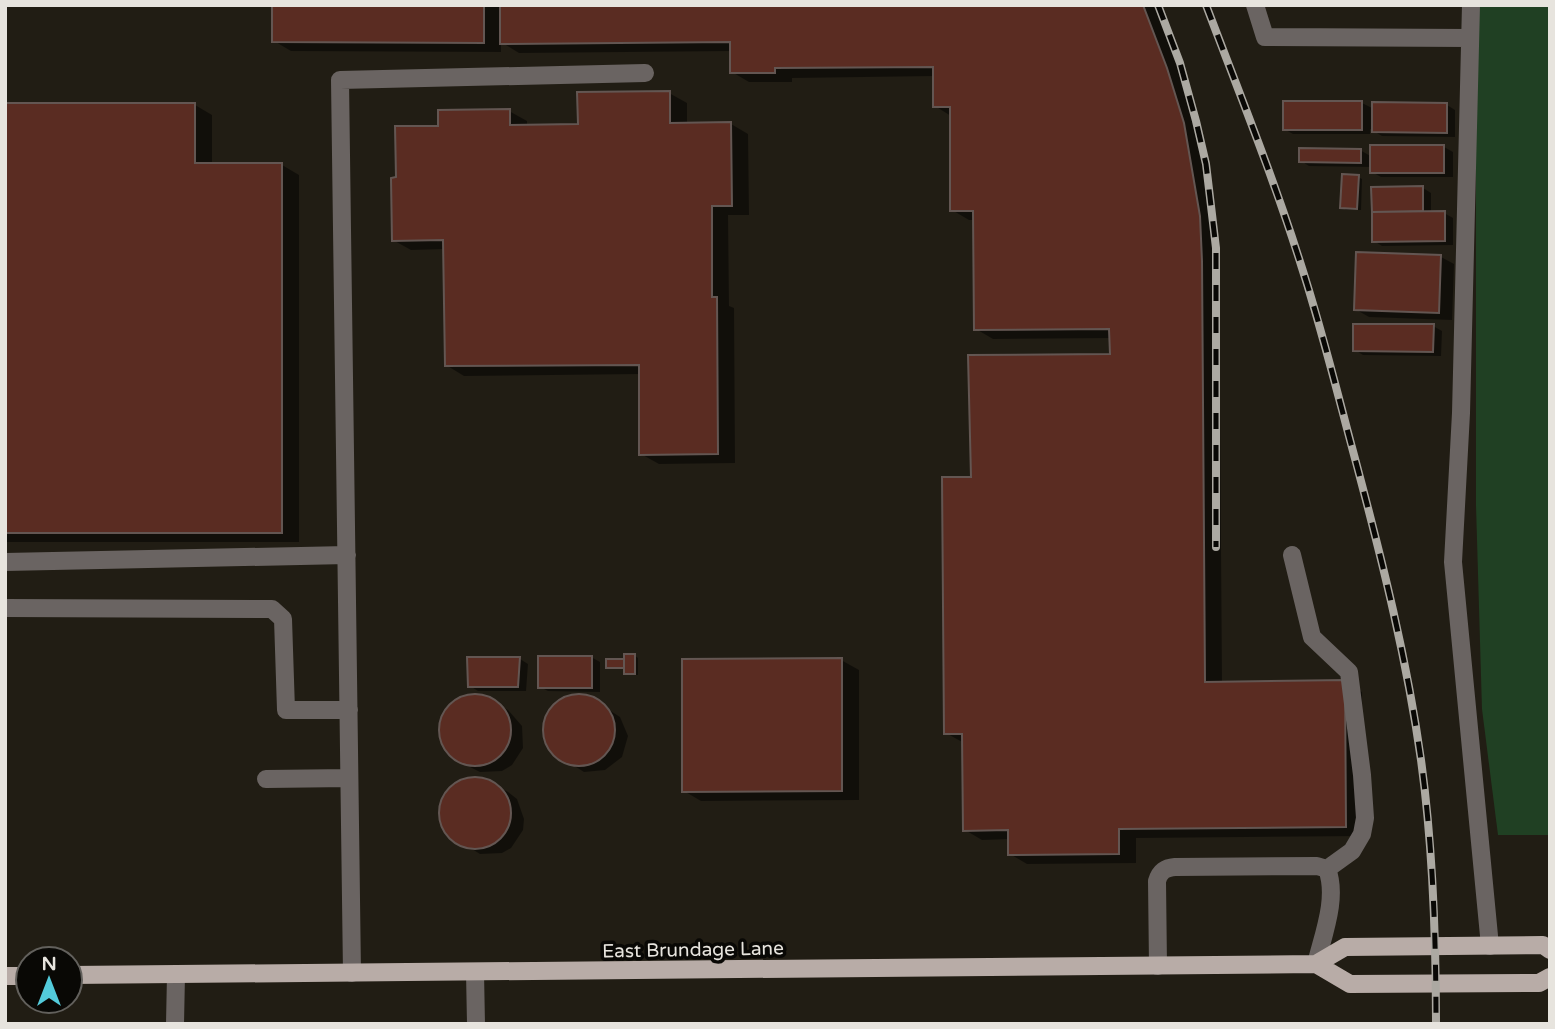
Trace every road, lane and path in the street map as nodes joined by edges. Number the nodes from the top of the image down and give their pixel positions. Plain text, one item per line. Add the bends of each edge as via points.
1 (1255, 5) edge
2 (1471, 5) edge
3 (1469, 38) junction
4 (645, 73) dead end
5 (347, 555) junction
6 (1292, 555) dead end
7 (5, 562) edge
8 (5, 608) edge
9 (349, 710) junction
10 (349, 778) junction
11 (266, 779) dead end
12 (1327, 869) junction
13 (1490, 946) junction
14 (1550, 950) edge
15 (1316, 964) junction
16 (1158, 966) junction
17 (475, 972) junction
18 (352, 973) junction
19 (84, 975) edge
20 (176, 975) junction
21 (1550, 976) edge
22 (175, 1024) edge
23 (476, 1024) edge

1 - 3 lane via 1265,37
2 - 3 lane
3 - 13 lane via 1453,562
4 - 5 lane via 340,79
5 - 7 lane
5 - 9 lane
6 - 12 lane via 1312,637 1349,673 1362,775 1362,834 1352,851
8 - 9 lane via 272,609 283,619 286,710
9 - 10 lane
10 - 11 lane
10 - 18 lane
12 - 15 lane via 1331,881 1328,912
12 - 16 lane via 1167,868 1157,881
13 - 14 main road, East Brundage Lane via 1543,945
13 - 15 main road, East Brundage Lane via 1345,947
15 - 16 main road, East Brundage Lane
15 - 21 main road via 1350,984 1539,983
16 - 17 main road, East Brundage Lane
17 - 18 main road, East Brundage Lane
17 - 23 lane
18 - 20 main road, East Brundage Lane
19 - 20 main road, East Brundage Lane
20 - 22 lane

